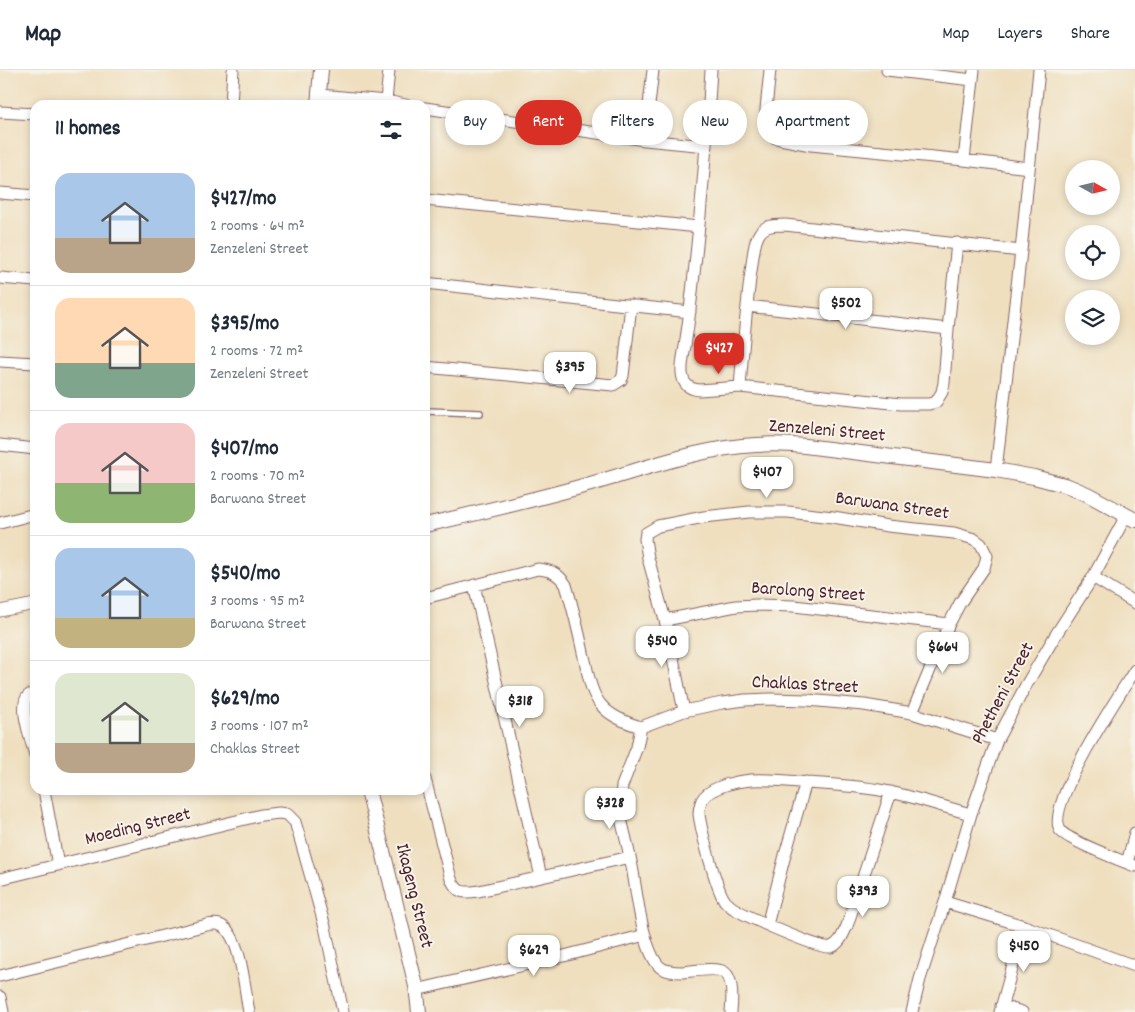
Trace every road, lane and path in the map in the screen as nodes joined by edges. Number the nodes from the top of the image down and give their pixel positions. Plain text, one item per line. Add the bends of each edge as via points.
1 (233, 70) edge
2 (321, 70) edge
3 (389, 70) edge
4 (653, 70) edge
5 (711, 70) edge
6 (770, 70) edge
7 (887, 70) edge
8 (1039, 70) edge
9 (973, 75) edge
10 (231, 100) edge
11 (319, 100) edge
12 (386, 100) edge
13 (650, 100) edge
14 (430, 109) edge
15 (0, 112) edge
16 (30, 114) edge
17 (592, 132) edge
18 (673, 143) edge
19 (706, 146) junction
20 (964, 160) junction
21 (1029, 168) junction
22 (0, 193) edge
23 (30, 196) edge
24 (430, 200) edge
25 (699, 226) junction
26 (956, 243) junction
27 (1021, 251) junction
28 (0, 278) edge
29 (30, 281) edge
30 (430, 285) edge
31 (632, 305) junction
32 (747, 306) junction
33 (690, 312) junction
34 (948, 329) junction
35 (0, 361) edge
36 (30, 363) edge
37 (430, 367) edge
38 (740, 387) junction
39 (430, 411) edge
40 (480, 413) dead end
41 (0, 445) edge
42 (30, 448) edge
43 (996, 470) junction
44 (30, 515) edge
45 (1131, 518) edge
46 (0, 523) edge
47 (430, 524) edge
48 (1093, 577) junction
49 (474, 585) junction
50 (430, 597) edge
51 (1135, 603) edge
52 (30, 605) edge
53 (0, 612) edge
54 (665, 620) junction
55 (949, 624) junction
56 (1135, 670) edge
57 (30, 695) edge
58 (684, 711) junction
59 (912, 713) junction
60 (642, 727) junction
61 (30, 735) edge
62 (997, 740) junction
63 (806, 782) junction
64 (891, 792) junction
65 (45, 795) edge
66 (369, 795) edge
67 (429, 795) edge
68 (971, 814) junction
69 (1135, 833) edge
70 (630, 857) junction
71 (1131, 864) edge
72 (58, 865) junction
73 (541, 877) junction
74 (0, 879) edge
75 (945, 902) junction
76 (767, 925) junction
77 (1024, 926) junction
78 (645, 935) junction
79 (1135, 966) edge
80 (0, 976) edge
81 (416, 990) junction
82 (0, 998) edge
83 (1001, 1009) edge
84 (3, 1012) edge
85 (249, 1012) edge
86 (342, 1012) edge
87 (419, 1012) edge
88 (731, 1012) edge
89 (912, 1012) edge
90 (1022, 1012) edge

1 - 10 street
2 - 11 street
3 - 12 street
4 - 13 street
5 - 19 street
6 - 20 street via 766,123 774,137 811,145
7 - 9 street
8 - 21 street
9 - 20 street
14 - 17 street
15 - 16 street
18 - 19 street
19 - 25 street
20 - 21 street
21 - 27 street
22 - 23 street
24 - 25 street
25 - 33 street
26 - 27 street
26 - 32 street via 770,226 762,230 755,246
26 - 34 street
27 - 43 street
28 - 29 street
30 - 31 street
31 - 33 street
31 - 37 street via 623,376 612,384
32 - 34 street
32 - 38 street
33 - 38 street via 682,365 685,383 693,389
34 - 38 street via 942,392 936,402 929,404 901,404
35 - 36 street
39 - 40 lane
41 - 42 street
43 - 45 street, Zenzeleni Street via 1068,486
43 - 47 street, Zenzeleni Street via 805,446 759,444 714,450 525,502
44 - 46 street
45 - 48 street, Phetheni Street
48 - 51 street
48 - 62 street, Phetheni Street via 1055,636
49 - 50 street
49 - 60 street via 538,569 548,570 562,578 571,599 596,698 610,713
49 - 73 street
52 - 53 street
54 - 55 street, Barolong Street via 757,605 794,606
54 - 55 street, Barwana Street via 648,558 646,533 658,526 704,518 749,512 788,512 954,533 974,539 984,550 984,568
54 - 58 street, Barwana Street
55 - 59 street
56 - 71 street via 1072,776 1057,825 1072,839
57 - 61 street via 24,711
58 - 59 street, Chaklas Street via 737,701 770,699 807,700
58 - 60 street, Chaklas Street
59 - 62 street, Chaklas Street
60 - 70 street via 620,796 620,814
62 - 68 street, Phetheni Street
63 - 64 street
63 - 76 street
63 - 76 street via 737,782 716,788 701,803 699,812 719,891 731,907
64 - 68 street
64 - 76 street via 847,926 839,941 826,948
65 - 72 street
66 - 81 street, Ikageng Street
67 - 73 street via 451,878 458,890 470,893
68 - 75 street, Phetheni Street
69 - 71 street
70 - 73 street
70 - 78 street
72 - 74 street, Moeding Street
72 - 86 street, Moeding Street via 261,815 287,814 295,822 304,851 325,927
75 - 77 street
75 - 89 street, Phetheni Street
77 - 79 street
77 - 83 street
78 - 81 street
78 - 88 street via 660,967 677,972 714,970 728,975
80 - 85 street via 220,924 231,935 240,959
81 - 87 street, Ikageng Street
82 - 84 street
83 - 90 street

